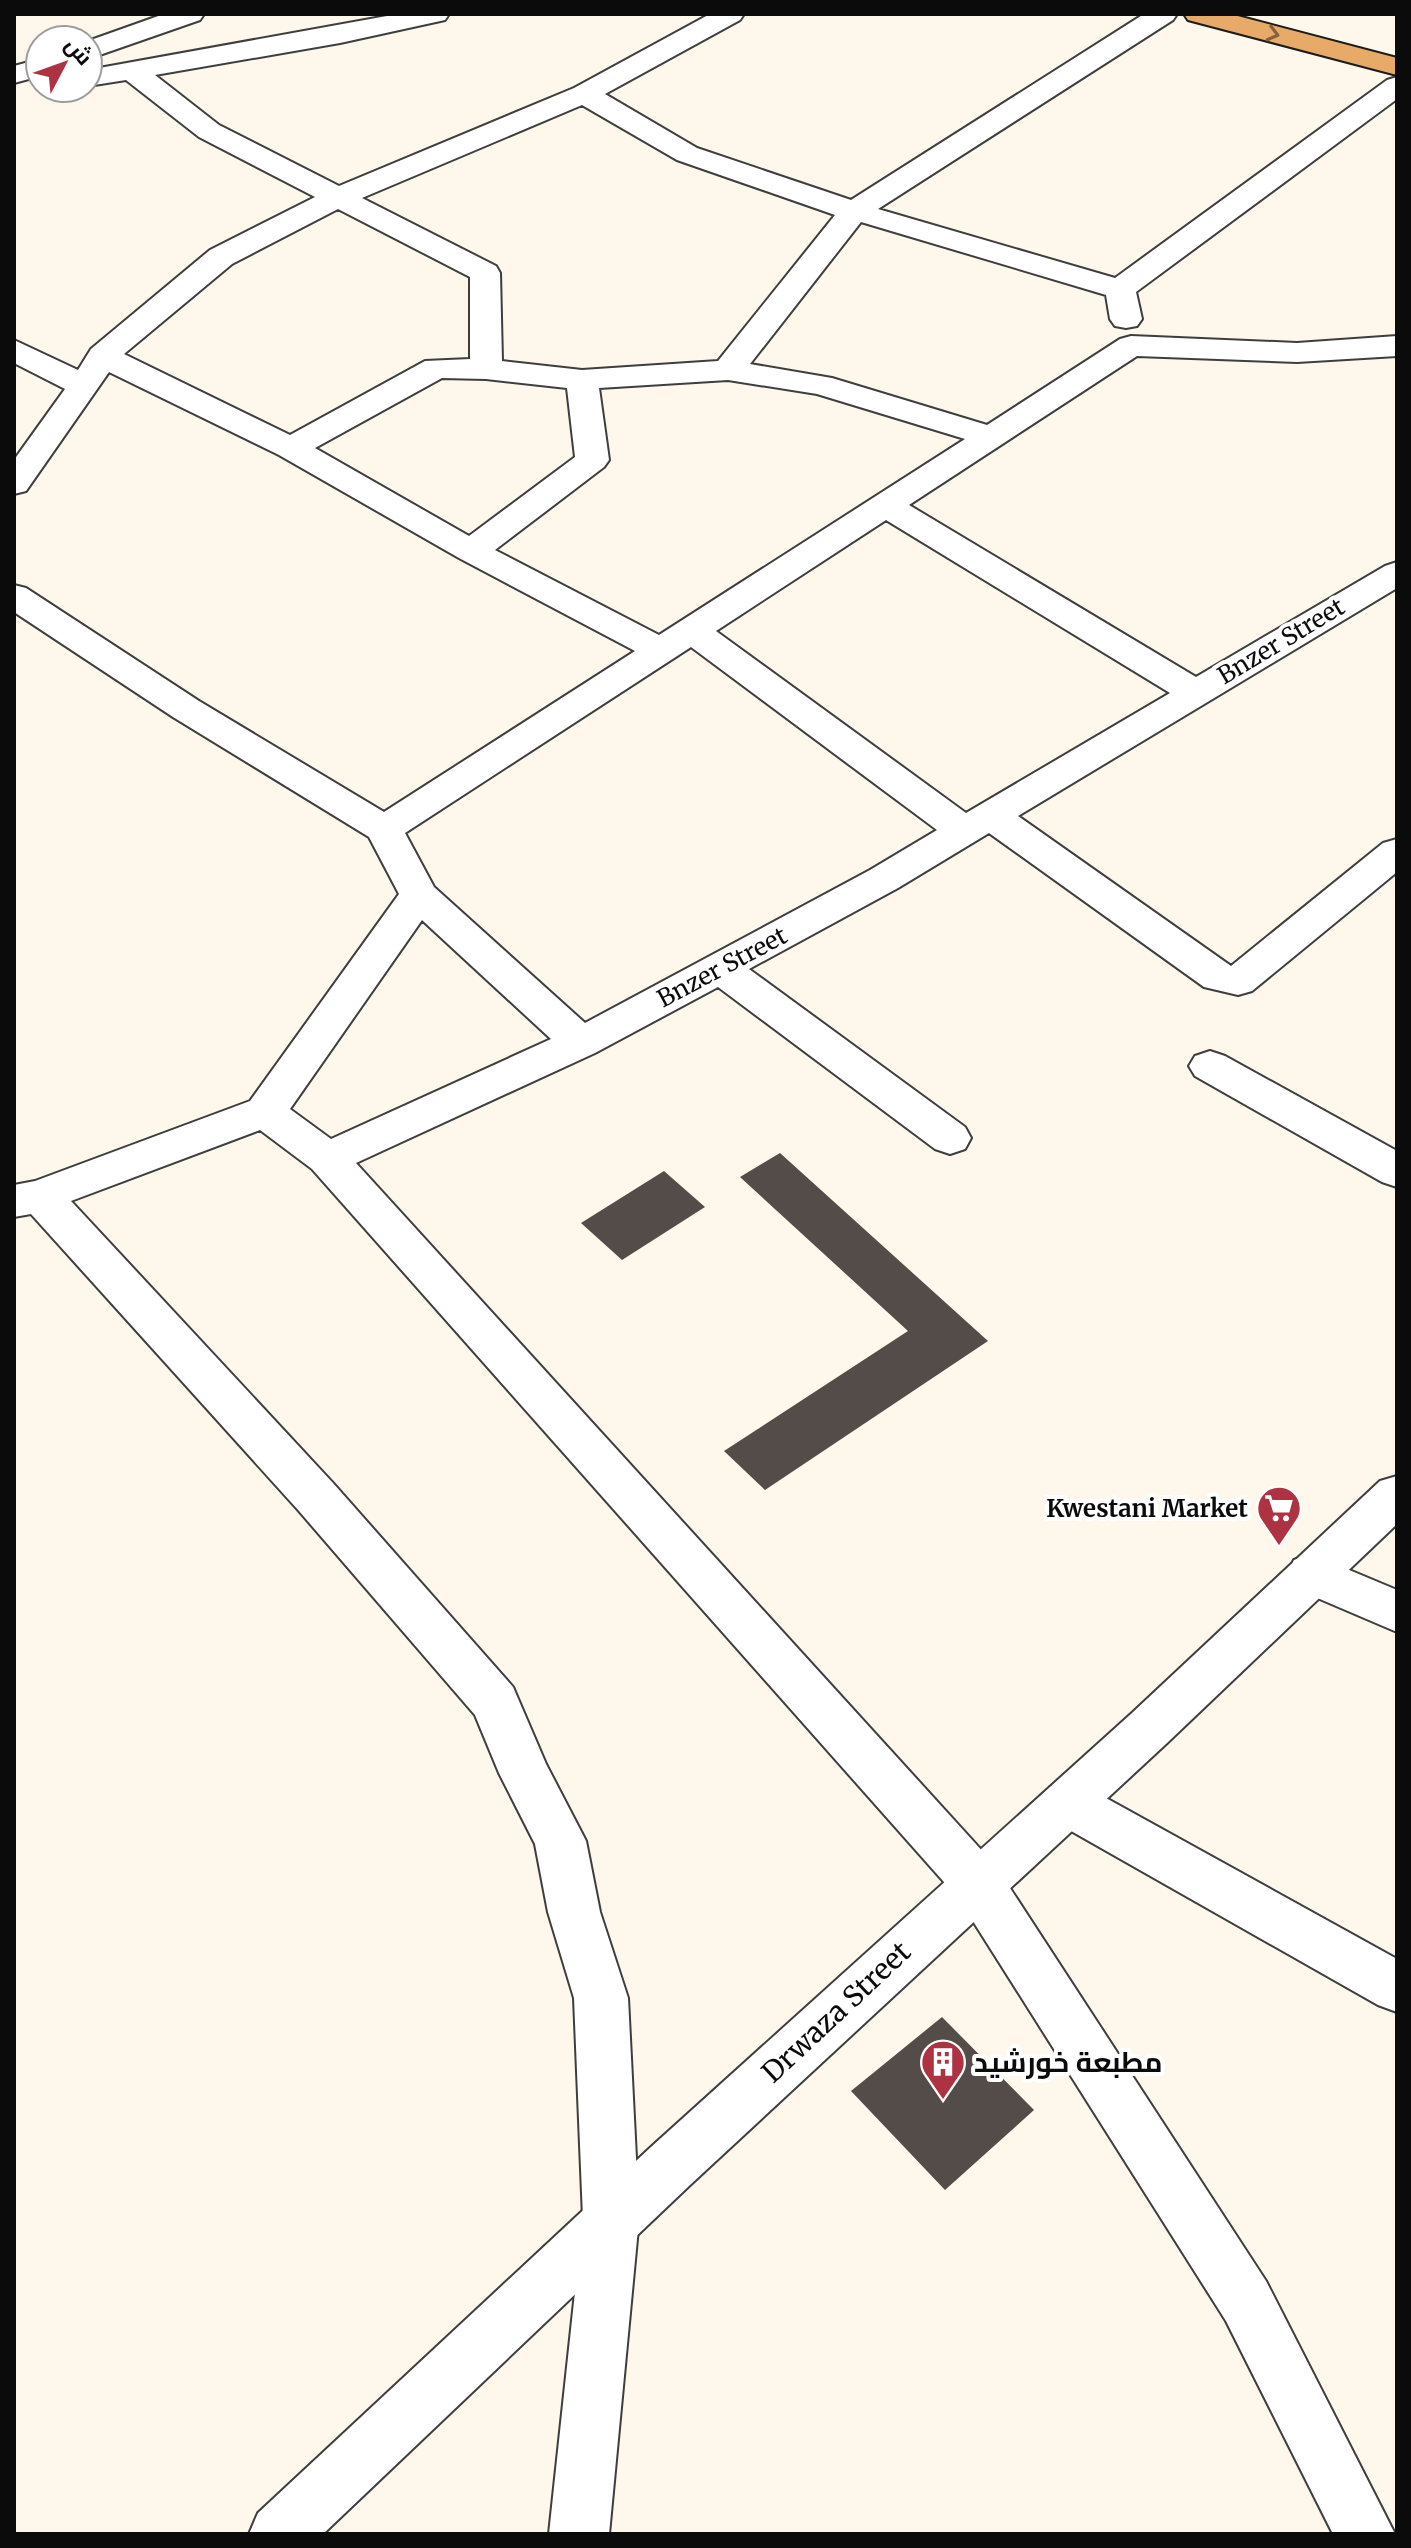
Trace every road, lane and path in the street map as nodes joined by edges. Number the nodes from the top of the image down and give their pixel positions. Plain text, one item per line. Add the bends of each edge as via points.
1 (190, 14) edge
2 (435, 14) edge
3 (730, 14) edge
4 (1163, 14) edge
5 (1198, 14) edge
6 (1286, 14) edge
7 (1397, 42) edge
8 (104, 45) edge
9 (1397, 67) edge
10 (105, 71) edge
11 (1397, 86) edge
12 (584, 94) junction
13 (337, 198) junction
14 (854, 211) junction
15 (1120, 289) junction
16 (1396, 332) edge
17 (1131, 346) junction
18 (14, 350) edge
19 (102, 356) junction
20 (486, 369) junction
21 (728, 370) junction
22 (582, 380) junction
23 (84, 386) junction
24 (990, 436) junction
25 (291, 448) junction
26 (14, 484) edge
27 (886, 505) junction
28 (471, 551) junction
29 (1397, 573) edge
30 (14, 596) edge
31 (677, 640) junction
32 (1195, 692) junction
33 (977, 823) junction
34 (384, 829) junction
35 (1397, 852) edge
36 (419, 895) junction
37 (720, 968) junction
38 (581, 1043) junction
39 (1210, 1066) dead end
40 (265, 1112) junction
41 (950, 1138) dead end
42 (327, 1158) junction
43 (1397, 1171) edge
44 (27, 1198) edge
45 (1397, 1495) edge
46 (1311, 1574) junction
47 (1397, 1612) edge
48 (1068, 1803) junction
49 (977, 1882) junction
50 (1397, 1987) edge
51 (611, 2218) junction
52 (279, 2534) edge
53 (579, 2534) edge
54 (1365, 2534) edge

1 - 8 street
2 - 10 street
3 - 12 street
4 - 14 street
5 -> 9 highway
6 - 7 highway
10 - 13 street
11 - 15 street
12 - 13 street
12 - 14 street via 687,154
13 - 19 street via 221,257
13 - 20 street via 485,273
14 - 15 street
14 - 21 street
15 - 17 street
16 - 17 street via 1362,351
17 - 24 street
18 - 23 street
19 - 23 street
19 - 25 street
20 - 22 street
20 - 25 street via 436,368
21 - 22 street
21 - 24 street via 821,385
22 - 28 street via 592,460
23 - 26 street
24 - 27 street
25 - 28 street
27 - 31 street
27 - 32 street
28 - 31 street
29 - 32 street, Bnzer Street
30 - 34 street
31 - 33 street
31 - 34 street
32 - 33 street, Bnzer Street
33 - 35 street via 1218,977 1238,981
33 - 37 street, Bnzer Street
34 - 36 street
36 - 38 street
36 - 40 street
37 - 38 street, Bnzer Street
37 - 41 street
38 - 42 street, Bnzer Street
39 - 43 street
40 - 42 street
40 - 44 street
42 - 49 street
44 - 51 street via 316,1497 495,1702 560,1841 574,1912 601,1998
45 - 46 street, Drwaza Street
46 - 47 street
46 - 48 street, Drwaza Street
48 - 49 street, Drwaza Street
48 - 50 street
49 - 51 street, Drwaza Street
49 - 54 street via 1246,2301
51 - 52 street, Drwaza Street
51 - 53 street

